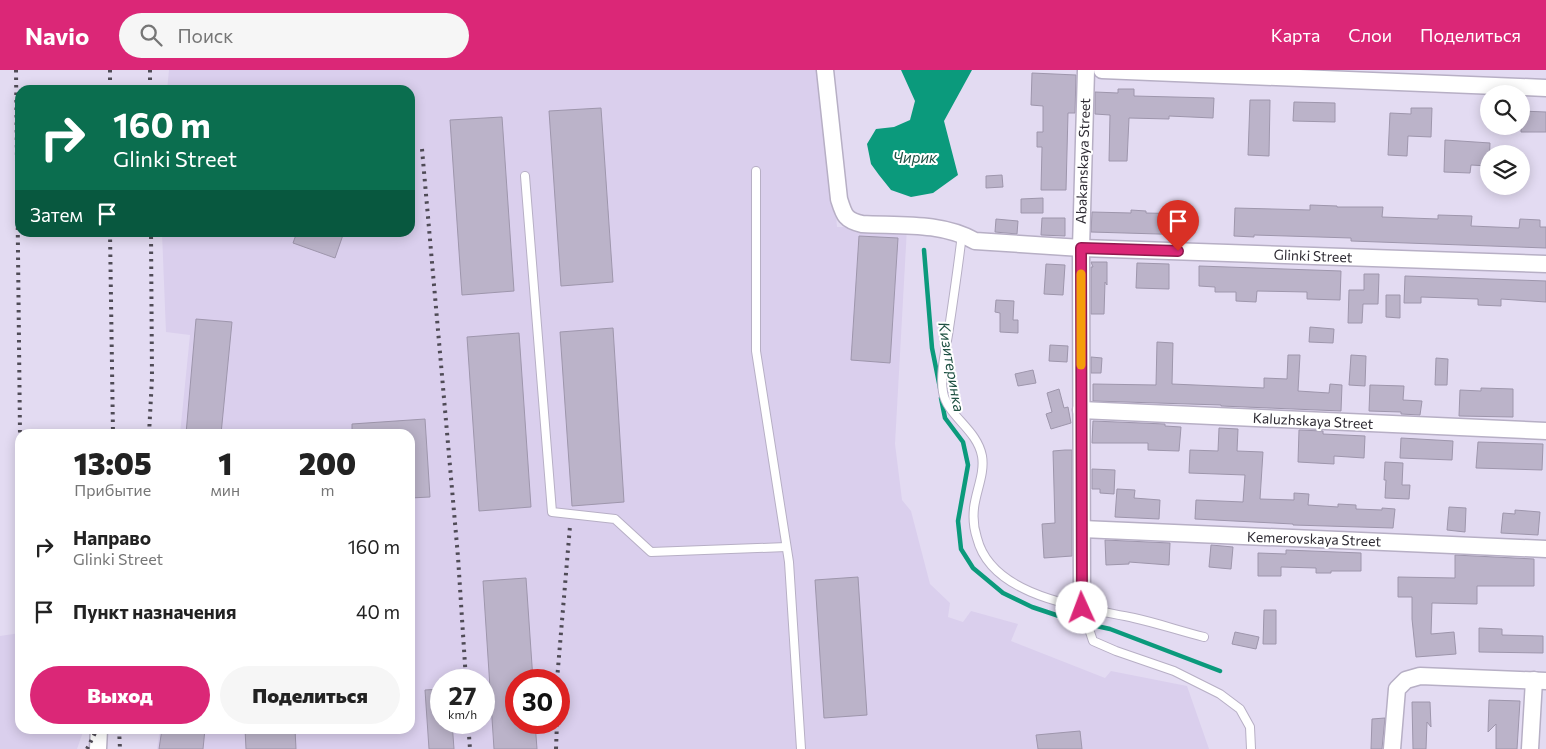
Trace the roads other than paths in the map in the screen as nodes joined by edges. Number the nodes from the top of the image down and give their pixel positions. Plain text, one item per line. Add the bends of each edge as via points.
1 (825, 70) edge
2 (1086, 70) edge
3 (1102, 70) edge
4 (1546, 88) edge
5 (756, 171) dead end
6 (525, 176) dead end
7 (962, 234) junction
8 (1081, 248) junction
9 (1546, 264) edge
10 (1081, 410) junction
11 (1546, 431) edge
12 (1082, 529) junction
13 (786, 547) junction
14 (1546, 549) edge
15 (1082, 608) junction
16 (1204, 637) dead end
17 (1540, 680) edge
18 (99, 734) edge
19 (98, 749) edge
20 (801, 749) edge
21 (1251, 749) edge
22 (1392, 749) edge
23 (1530, 749) edge

1 - 7 street, Glinki Street via 839,199 845,216 862,224 939,228
2 - 8 street, Abakanskaya Street
3 - 4 street
5 - 13 lane via 756,350
6 - 13 lane via 552,512 615,519 651,552
7 - 8 street, Glinki Street via 975,242
7 - 15 lane via 943,367 943,393 952,410 977,440 982,457 974,508 977,539 1000,574 1025,591
8 - 9 street, Glinki Street
8 - 10 street, Abakanskaya Street
10 - 11 street, Kaluzhskaya Street
10 - 12 street, Abakanskaya Street
12 - 14 street, Kemerovskaya Street
12 - 15 street, Abakanskaya Street
13 - 20 lane
15 - 16 lane via 1135,618
15 - 21 lane, Abakanskaya Street via 1093,641 1174,671 1240,708 1250,727
17 - 22 street via 1420,676 1406,680 1397,689
17 - 23 street
18 - 19 street

